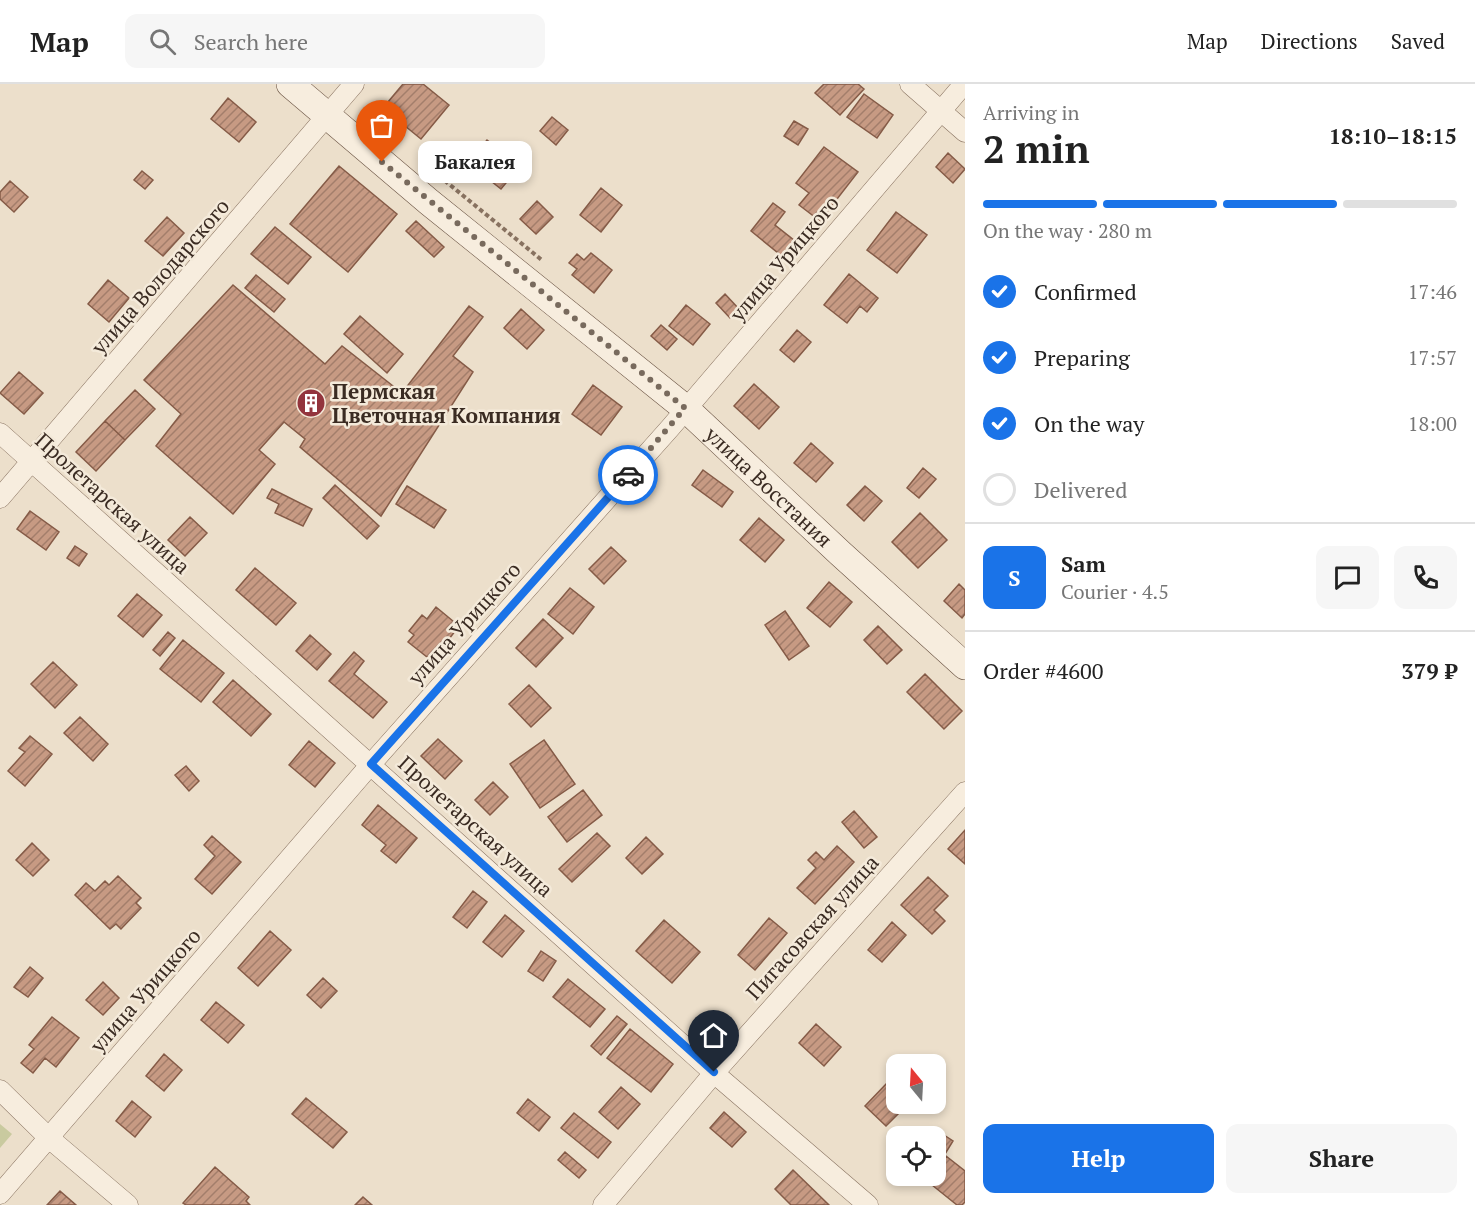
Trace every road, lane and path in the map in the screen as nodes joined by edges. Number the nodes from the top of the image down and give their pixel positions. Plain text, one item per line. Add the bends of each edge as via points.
1 (290, 84) edge
2 (354, 84) edge
3 (910, 84) edge
4 (964, 84) edge
5 (941, 111) junction
6 (327, 117) junction
7 (965, 132) edge
8 (685, 408) junction
9 (0, 434) edge
10 (32, 462) junction
11 (0, 498) edge
12 (965, 666) edge
13 (371, 764) junction
14 (965, 792) edge
15 (714, 1072) junction
16 (0, 1089) edge
17 (49, 1138) junction
18 (0, 1194) edge
19 (128, 1205) edge
20 (603, 1205) edge
21 (868, 1205) edge

1 - 6 street, улица Восстания
2 - 6 street, улица Володарского
3 - 5 street
4 - 5 street, улица Урицкого
5 - 7 street
5 - 8 street, улица Урицкого
6 - 8 street, улица Восстания
6 - 10 street, улица Володарского
8 - 12 street, улица Восстания
8 - 13 street, улица Урицкого
9 - 10 street, Пролетарская улица
10 - 11 street, улица Володарского
10 - 13 street, Пролетарская улица
13 - 15 street, Пролетарская улица
13 - 17 street, улица Урицкого
14 - 15 street, Пигасовская улица
15 - 20 street, Пигасовская улица
15 - 21 street, Пролетарская улица
16 - 17 street
17 - 18 street, улица Урицкого
17 - 19 street

